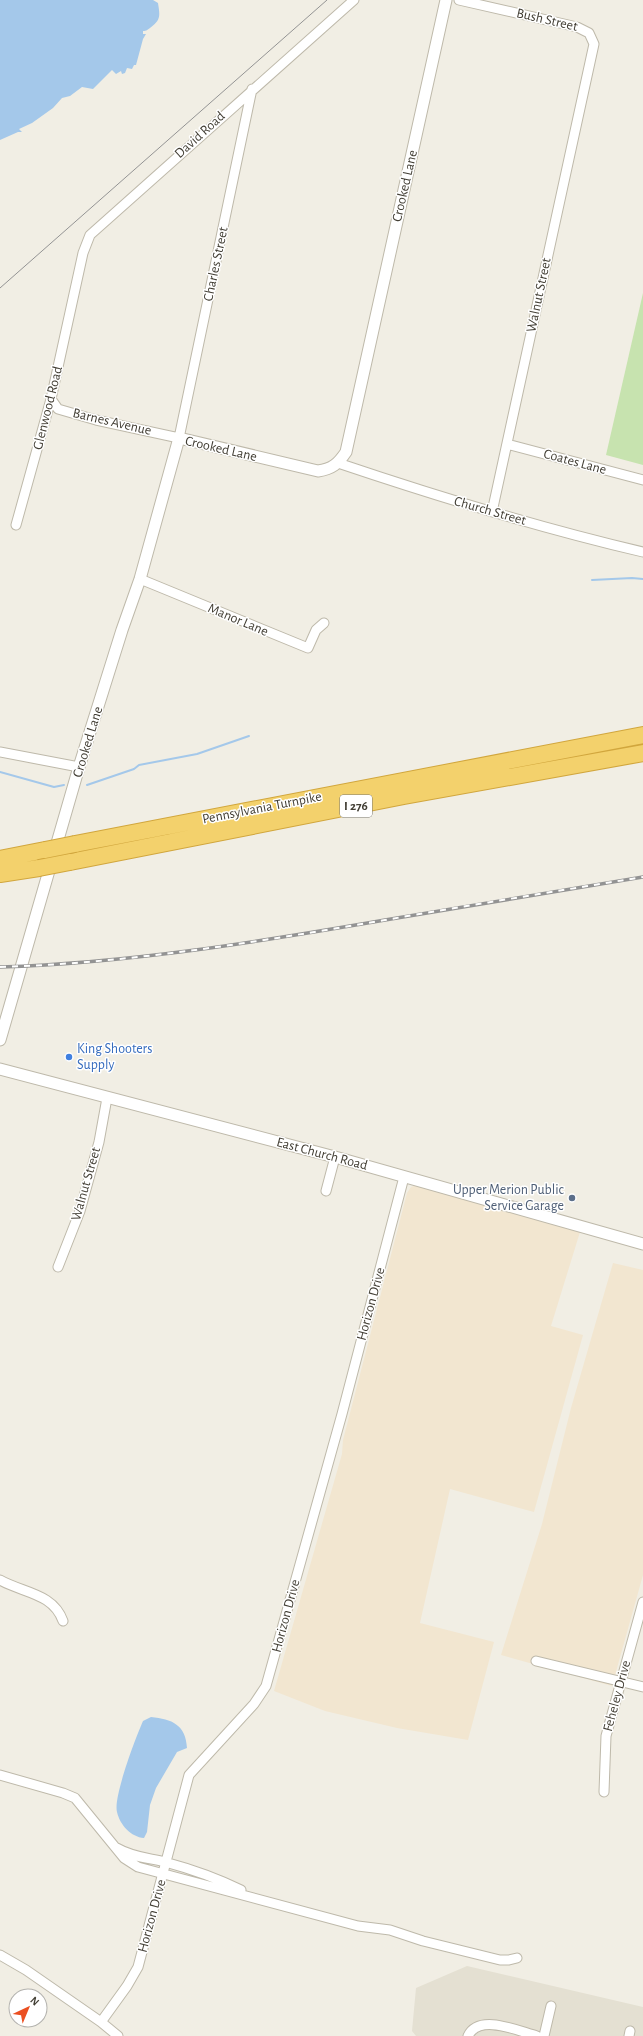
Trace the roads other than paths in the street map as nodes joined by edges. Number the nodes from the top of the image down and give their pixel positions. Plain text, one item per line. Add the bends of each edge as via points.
1 (354, 0) edge
2 (446, 0) edge
3 (459, 0) edge
4 (586, 77) joint
5 (252, 89) junction
6 (76, 289) joint
7 (51, 399) junction
8 (179, 438) junction
9 (507, 444) junction
10 (338, 463) junction
11 (643, 480) edge
12 (492, 512) junction
13 (16, 525) dead end
14 (643, 552) edge
15 (140, 579) junction
16 (324, 623) dead end
17 (643, 735) edge
18 (0, 752) edge
19 (643, 752) edge
20 (79, 767) junction
21 (0, 859) edge
22 (0, 874) edge
23 (0, 1040) edge
24 (0, 1069) edge
25 (107, 1098) junction
26 (335, 1157) junction
27 (404, 1177) junction
28 (326, 1192) dead end
29 (643, 1244) edge
30 (58, 1267) dead end
31 (0, 1580) edge
32 (643, 1602) edge
33 (63, 1621) dead end
34 (536, 1661) dead end
35 (621, 1682) junction
36 (643, 1687) edge
37 (0, 1775) edge
38 (604, 1792) dead end
39 (116, 1848) junction
40 (166, 1863) junction
41 (164, 1874) junction
42 (255, 1898) junction
43 (0, 1955) edge
44 (517, 1958) dead end
45 (551, 2006) dead end
46 (101, 2022) junction
47 (118, 2036) edge
48 (468, 2036) edge
49 (537, 2036) edge
50 (544, 2036) edge

1 - 5 street, David Road
2 - 10 street, Crooked Lane via 350,438 346,452
3 - 4 street, Bush Street via 586,30 594,44
4 - 9 street, Walnut Street
5 - 6 street, David Road via 90,235 83,253
5 - 8 street, Charles Street
6 - 7 street, Glenwood Road
7 - 8 street, Barnes Avenue via 58,409
7 - 13 street, Glenwood Road
8 - 10 street, Crooked Lane via 307,470 328,469
8 - 15 street, Crooked Lane
9 - 11 street, Coates Lane
9 - 12 street, Walnut Street
10 - 12 street, Church Street via 422,492
12 - 14 street, Church Street via 582,538
15 - 16 street, Manor Lane via 308,648 316,630
15 - 20 street, Crooked Lane
17 - 21 highway, Pennsylvania Turnpike / I 276, bridge
18 - 20 street
19 - 22 highway, Pennsylvania Turnpike / I 276, bridge
20 - 23 street, Crooked Lane
24 - 25 street, East Church Road
25 - 26 street, East Church Road
25 - 30 street, Walnut Street via 99,1142 80,1211
26 - 27 street, East Church Road
26 - 28 street
27 - 29 street, East Church Road
27 - 40 street, Horizon Drive via 269,1679 260,1698 189,1775
31 - 33 street via 48,1600
32 - 35 street, Feheley Drive
34 - 35 street
35 - 36 street
35 - 38 street, Feheley Drive via 606,1736
37 - 39 street via 71,1796 81,1804
39 - 40 street via 131,1855
39 - 41 street via 135,1866
40 - 41 street, Horizon Drive
40 - 42 street via 220,1879
41 - 42 street
41 - 46 street, Horizon Drive via 138,1967
42 - 44 street via 358,1926 390,1930 500,1960
43 - 46 street
45 - 50 street
46 - 47 street
48 - 49 street via 480,2025 488,2023

